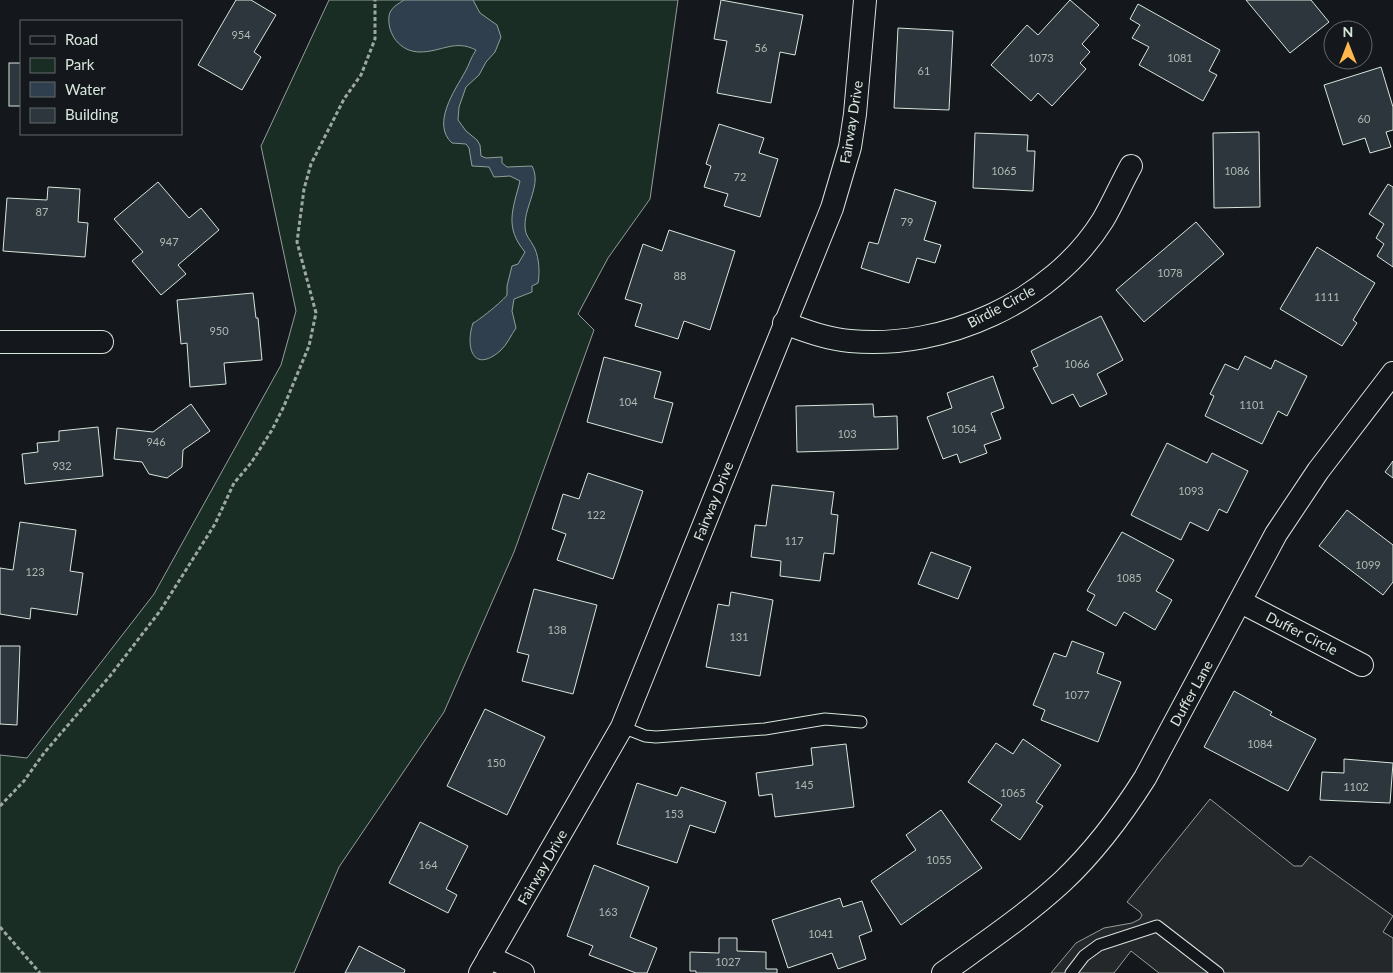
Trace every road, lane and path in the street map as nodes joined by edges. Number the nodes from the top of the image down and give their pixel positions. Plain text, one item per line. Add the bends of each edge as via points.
1 (374, 0) edge
2 (865, 0) edge
3 (1130, 166) dead end
4 (784, 323) junction
5 (0, 342) edge
6 (102, 342) dead end
7 (1393, 373) edge
8 (1241, 602) junction
9 (1362, 665) dead end
10 (861, 722) dead end
11 (622, 727) junction
12 (0, 806) edge
13 (0, 927) edge
14 (485, 965) edge
15 (40, 973) edge
16 (522, 973) edge
17 (943, 973) edge
18 (1071, 973) edge
19 (1218, 973) edge

1 - 12 path via 374,39 361,76 344,99 311,164 304,189 297,242 316,313 309,346 284,406 267,438 234,483 215,524 160,611 24,782
2 - 4 street, Fairway Drive via 859,84 850,148 832,208
3 - 4 street, Birdie Circle via 1102,221 1067,263 1045,282 989,316 932,336 877,342 825,337
4 - 11 street, Fairway Drive
5 - 6 street
7 - 8 street, Duffer Lane via 1293,507
8 - 9 street, Duffer Circle
8 - 17 street, Duffer Lane via 1145,778 1091,853 1031,909
10 - 11 lane via 824,719 765,729 656,737
11 - 14 street, Fairway Drive
13 - 15 path
14 - 16 street
18 - 19 lane via 1084,956 1099,945 1157,926

